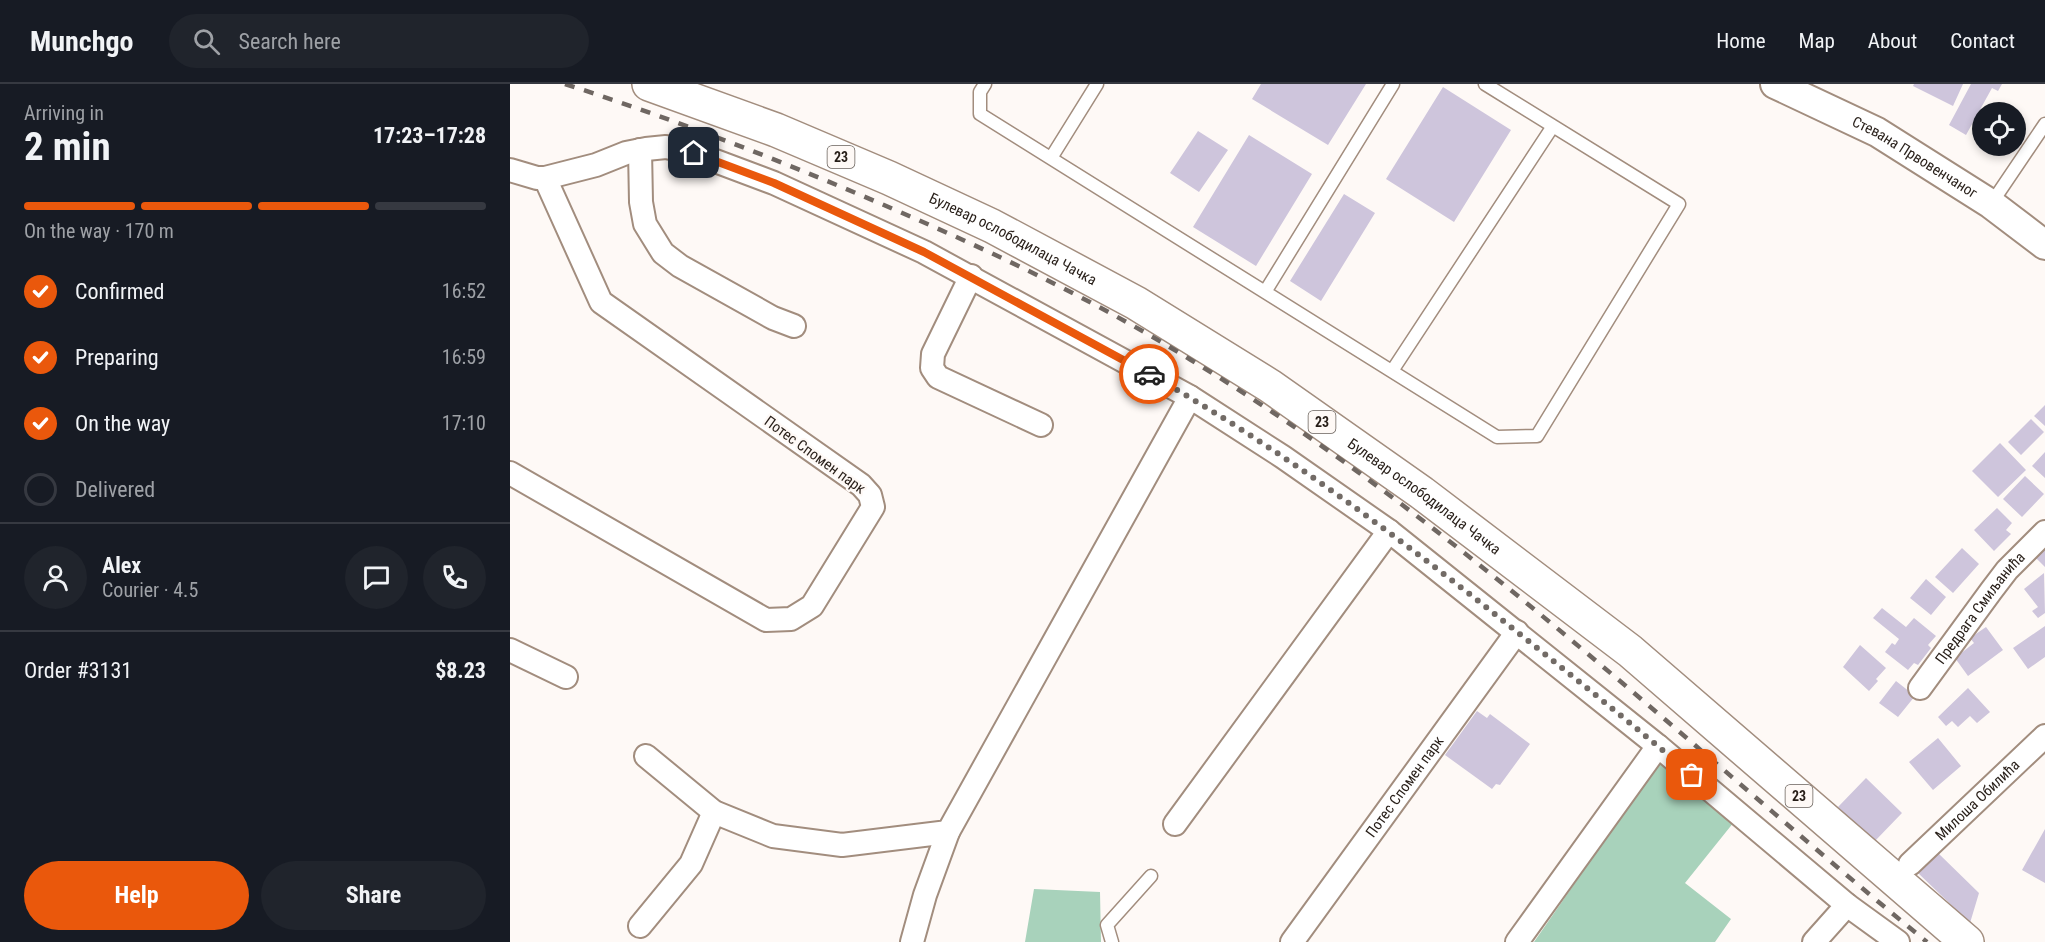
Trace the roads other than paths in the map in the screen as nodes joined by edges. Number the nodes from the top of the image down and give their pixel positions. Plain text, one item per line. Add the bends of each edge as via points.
1 (649, 84) edge
2 (985, 84) edge
3 (1097, 84) edge
4 (1393, 84) edge
5 (1485, 84) edge
6 (1775, 84) edge
7 (2045, 124) edge
8 (1553, 126) junction
9 (640, 150) junction
10 (1051, 158) junction
11 (510, 170) edge
12 (544, 178) junction
13 (1991, 204) junction
14 (2045, 245) edge
15 (971, 276) junction
16 (1265, 292) junction
17 (794, 326) dead end
18 (1392, 371) junction
19 (1190, 397) junction
20 (1041, 425) dead end
21 (510, 473) edge
22 (1389, 531) junction
23 (2045, 532) edge
24 (1517, 632) junction
25 (510, 650) edge
26 (566, 677) dead end
27 (1920, 688) dead end
28 (2044, 739) edge
29 (1658, 746) junction
30 (646, 756) dead end
31 (714, 812) junction
32 (1175, 824) dead end
33 (948, 832) junction
34 (1910, 864) dead end
35 (1151, 876) dead end
36 (1847, 905) junction
37 (640, 926) dead end
38 (912, 942) edge
39 (1112, 942) edge
40 (1292, 942) edge
41 (1517, 942) edge
42 (1814, 942) edge
43 (1898, 942) edge
44 (1967, 942) edge

1 - 44 main road, Булевар ослободилаца Чачка / 23 via 776,130 992,226 1136,303 1270,386 1422,493 1630,651
2 - 10 lane via 980,92 980,114
3 - 10 lane
4 - 16 lane
5 - 8 lane
6 - 13 street, Стевана Првовенчаног via 1877,132
7 - 13 lane
8 - 18 lane
8 - 18 lane via 1678,204 1537,436 1497,437
9 - 12 street
9 - 15 street via 666,147 694,153 774,183
9 - 17 street via 645,224 663,253 773,318
10 - 16 lane
11 - 12 street
12 - 21 street, Потес Спомен парк via 601,302 861,485 870,495 873,507 812,606 791,619 766,620
13 - 14 street, Стевана Првовенчаног
15 - 19 street
15 - 20 street via 933,354 932,368 938,377
16 - 18 lane
19 - 22 street
19 - 33 street
22 - 24 street
22 - 32 street
23 - 27 street, Предрага Смиљанића via 2002,577
24 - 29 street
24 - 40 street, Потес Спомен парк
25 - 26 street
28 - 34 street, Милоша Обилића
29 - 36 street
29 - 41 street
30 - 31 street
31 - 33 street via 773,836 842,845
31 - 37 street via 691,864
33 - 38 street
35 - 39 lane via 1107,925
36 - 42 street
36 - 43 street

